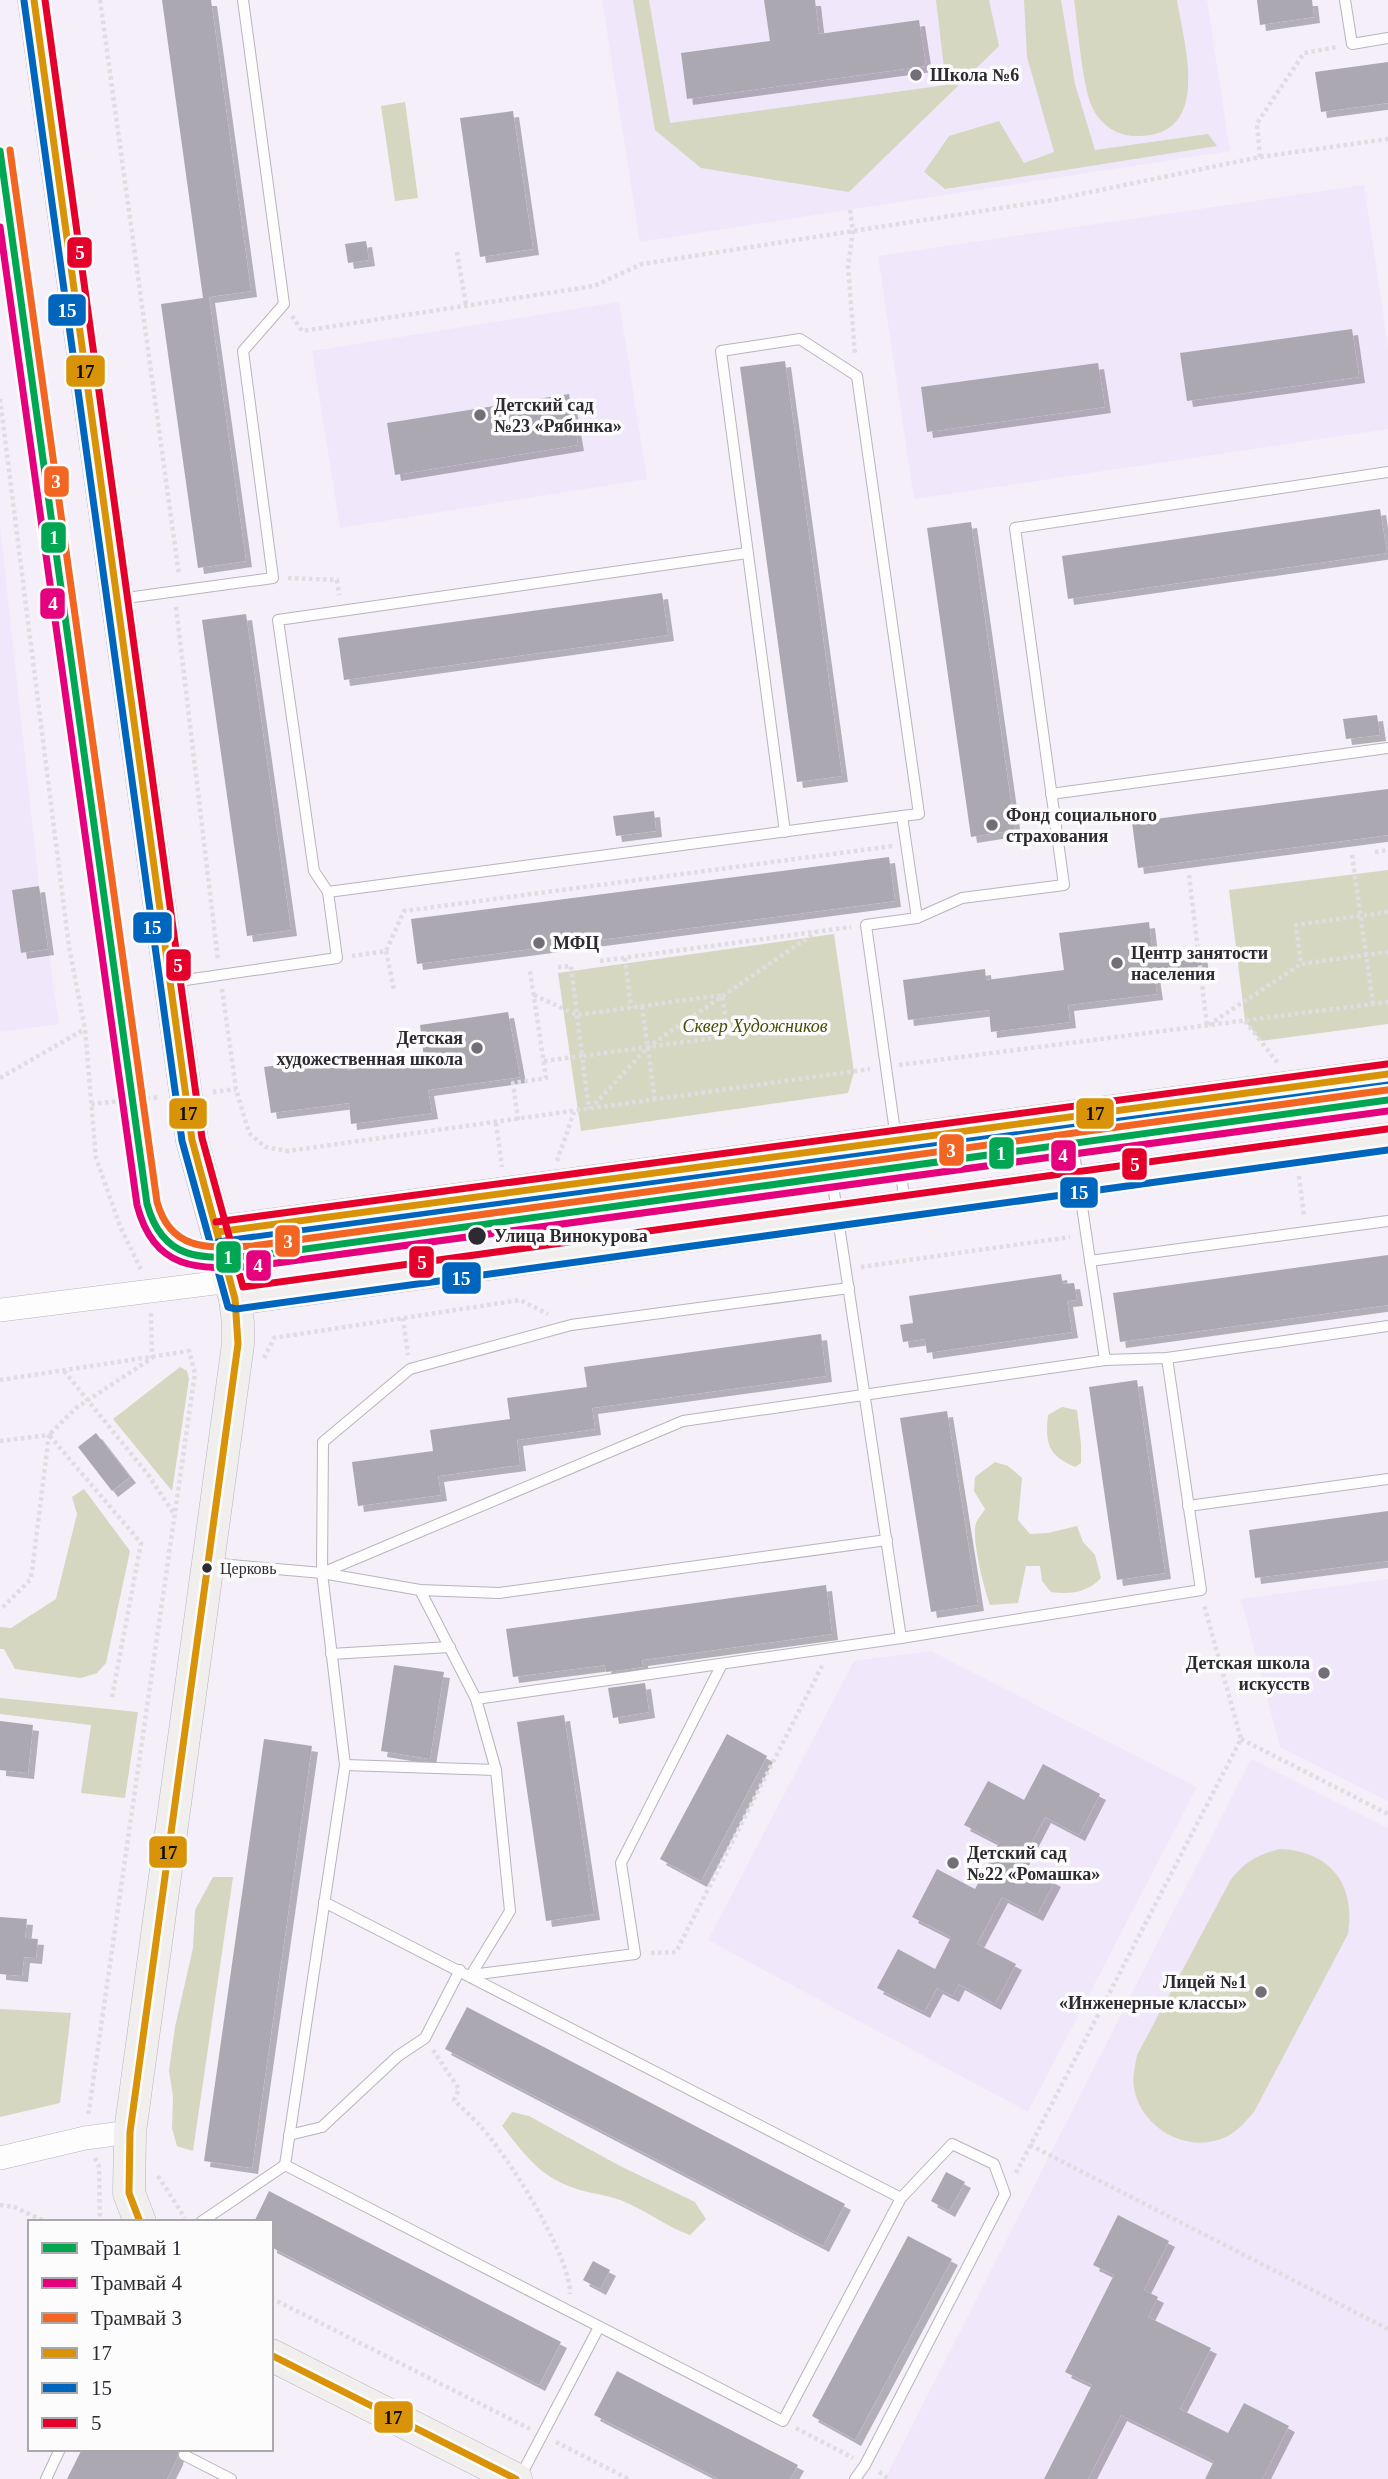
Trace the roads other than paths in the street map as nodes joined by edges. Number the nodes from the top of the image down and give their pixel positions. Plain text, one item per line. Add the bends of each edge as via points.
1 (34, 0) edge
2 (243, 0) edge
3 (1345, 0) edge
4 (1388, 38) edge
5 (1388, 472) edge
6 (747, 553) junction
7 (117, 599) junction
8 (1388, 748) edge
9 (1051, 794) junction
10 (902, 816) junction
11 (785, 832) junction
12 (328, 892) junction
13 (917, 918) junction
14 (170, 982) junction
15 (1388, 1074) edge
16 (1069, 1117) junction
17 (1388, 1139) edge
18 (896, 1140) junction
19 (827, 1149) junction
20 (1078, 1182) junction
21 (905, 1205) junction
22 (838, 1215) junction
23 (1388, 1221) edge
24 (218, 1232) junction
25 (1090, 1261) junction
26 (849, 1288) junction
27 (232, 1290) junction
28 (0, 1310) edge
29 (1388, 1326) edge
30 (1167, 1358) junction
31 (1105, 1360) junction
32 (865, 1395) junction
33 (1388, 1479) edge
34 (1188, 1506) junction
35 (887, 1540) junction
36 (208, 1562) junction
37 (322, 1573) junction
38 (420, 1590) junction
39 (901, 1637) junction
40 (450, 1647) junction
41 (331, 1654) junction
42 (722, 1664) junction
43 (476, 1699) junction
44 (345, 1765) junction
45 (496, 1770) junction
46 (324, 1902) junction
47 (465, 1973) junction
48 (130, 2132) junction
49 (289, 2135) junction
50 (0, 2158) edge
51 (285, 2165) junction
52 (901, 2198) junction
53 (139, 2220) edge
54 (204, 2220) edge
55 (599, 2327) junction
56 (273, 2356) edge
57 (59, 2451) edge
58 (184, 2455) dead end
59 (46, 2479) edge
60 (231, 2479) edge
61 (517, 2479) edge
62 (855, 2479) edge

1 - 7 main road
2 - 7 lane via 284,304 243,351 273,578
3 - 4 lane via 1352,44
5 - 9 lane via 1015,528
6 - 10 lane via 721,351 800,339 857,376 919,814
6 - 11 lane
6 - 12 lane via 278,620 314,871
7 - 14 main road
8 - 9 lane
9 - 13 lane via 1064,885 962,898
10 - 11 lane
10 - 13 lane
11 - 12 lane
12 - 14 lane via 337,958
13 - 18 lane via 866,925
14 - 24 main road via 192,1140
15 - 16 main road
16 - 18 main road
16 - 20 lane
17 - 20 main road
18 - 19 main road
18 - 21 lane
19 - 22 lane
19 - 24 main road
20 - 21 main road
20 - 25 lane
21 - 22 main road
22 - 26 lane
22 - 27 main road
23 - 25 lane
24 - 27 main road
25 - 31 lane
26 - 32 lane
26 - 37 lane via 571,1325 410,1369 323,1442
27 - 28 street via 150,1290
27 - 36 main road via 238,1344
29 - 30 lane
30 - 31 lane
30 - 34 lane
31 - 32 lane
32 - 35 lane
32 - 37 lane via 683,1422
33 - 34 lane
34 - 39 lane via 1200,1590
35 - 38 lane via 499,1593
35 - 39 lane
36 - 37 lane
36 - 48 main road
37 - 38 lane
37 - 41 lane
38 - 40 lane
39 - 42 lane
40 - 41 lane
40 - 43 lane
41 - 44 lane
42 - 43 lane
42 - 47 lane via 621,1863 635,1954
43 - 45 lane
44 - 45 lane
44 - 46 lane
45 - 47 lane via 510,1911
46 - 47 lane
46 - 49 lane
47 - 49 lane via 425,2038 398,2056 322,2127
47 - 52 lane
48 - 50 street
48 - 53 main road via 129,2193
49 - 51 lane
51 - 54 lane
51 - 55 lane
52 - 55 lane via 783,2421
52 - 62 lane via 952,2144 995,2164 1005,2194
55 - 61 lane
56 - 61 main road
57 - 59 lane
58 - 60 lane

